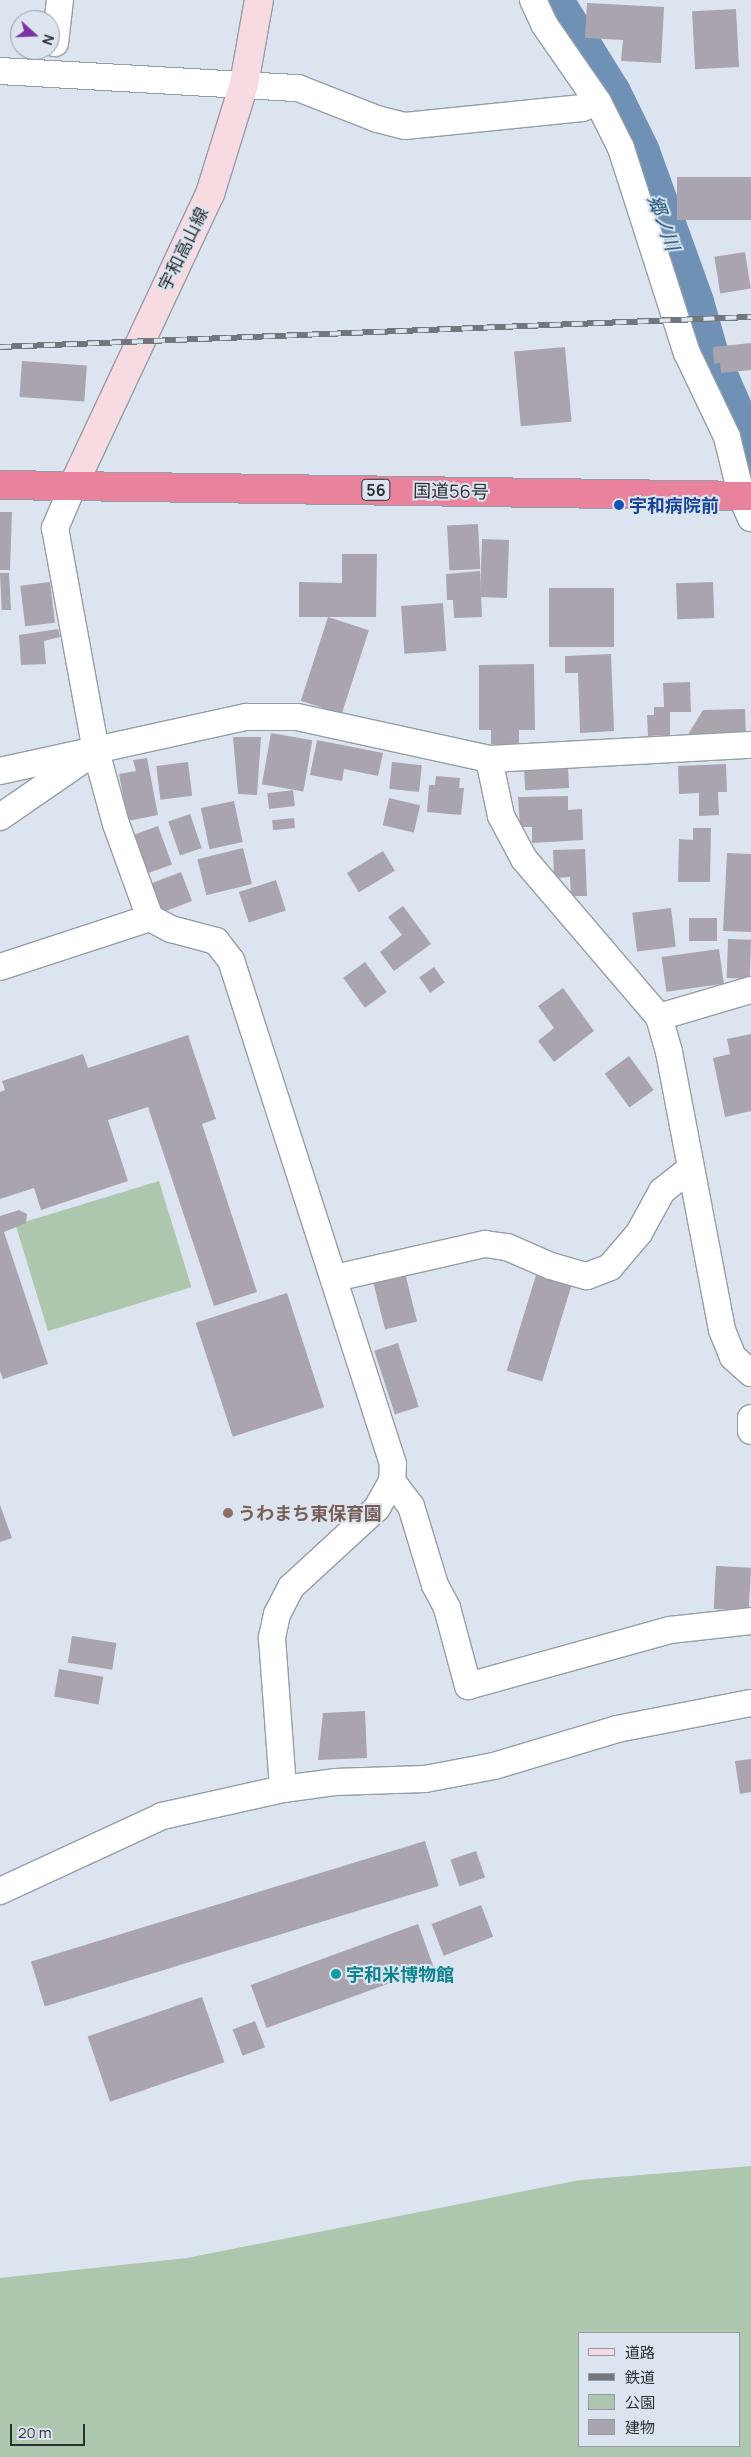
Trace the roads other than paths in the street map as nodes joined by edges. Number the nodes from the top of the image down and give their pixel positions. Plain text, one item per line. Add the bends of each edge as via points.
1 (259, 0) edge
2 (534, 0) edge
3 (0, 71) edge
4 (244, 84) junction
5 (598, 102) junction
6 (0, 485) edge
7 (73, 486) junction
8 (748, 504) edge
9 (751, 745) edge
10 (96, 751) junction
11 (489, 759) junction
12 (0, 771) edge
13 (0, 817) edge
14 (150, 918) junction
15 (0, 967) edge
16 (751, 990) edge
17 (659, 1017) junction
18 (690, 1169) junction
19 (334, 1278) junction
20 (751, 1373) edge
21 (751, 1418) edge
22 (751, 1431) edge
23 (392, 1481) junction
24 (751, 1621) edge
25 (751, 1703) edge
26 (283, 1789) junction
27 (0, 1891) edge

1 - 4 main road, 宇和高山線
2 - 5 street via 544,24
3 - 4 street
4 - 5 street via 298,88 377,119 406,126 582,108
4 - 7 main road, 宇和高山線 via 210,194
5 - 8 street via 621,148 687,353 727,436
6 - 7 highway, 国道56号 / 56
7 - 8 highway, 国道56号 / 56
7 - 10 street via 55,528
9 - 11 street
10 - 11 street via 246,717 297,717
10 - 12 street
10 - 13 street
10 - 14 street via 116,824
11 - 17 street via 501,816 524,859
14 - 15 street
14 - 19 street via 171,929 216,942 231,960
16 - 17 street
17 - 18 street via 669,1052
18 - 19 street via 662,1191 638,1233 610,1267 587,1276 551,1266 507,1247 485,1244
18 - 20 street via 722,1330 733,1357
19 - 23 street via 393,1464
21 - 22 street
23 - 24 street via 411,1506 435,1585 447,1608 468,1686 670,1630
23 - 26 street via 377,1508 291,1587 277,1614 272,1638
25 - 26 street via 617,1730 494,1766 425,1779 335,1782
26 - 27 street via 162,1816

